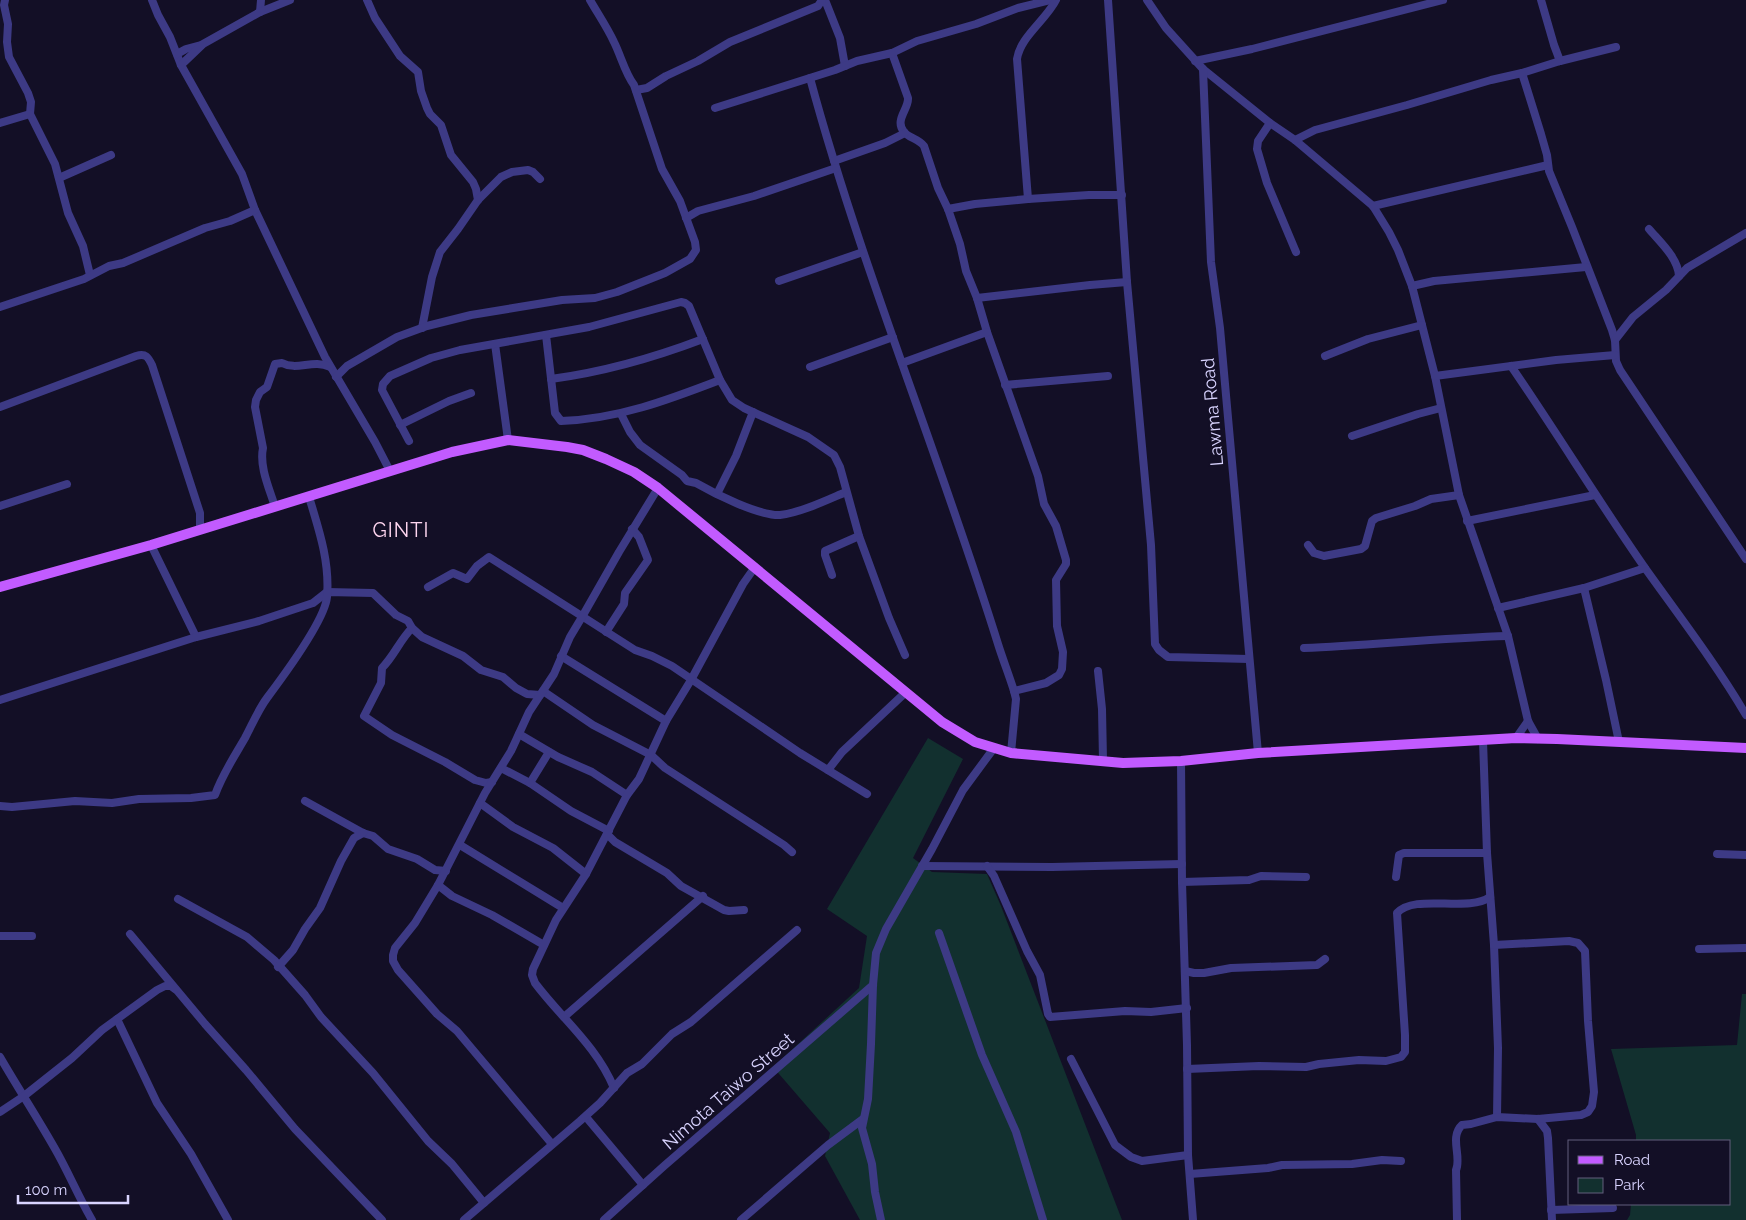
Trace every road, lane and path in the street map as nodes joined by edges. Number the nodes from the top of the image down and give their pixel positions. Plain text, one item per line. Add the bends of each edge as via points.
1 (5, 0) edge
2 (152, 0) edge
3 (261, 0) edge
4 (290, 0) edge
5 (367, 0) edge
6 (590, 0) edge
7 (1050, 0) edge
8 (1056, 0) edge
9 (1108, 0) edge
10 (1147, 0) edge
11 (1443, 0) edge
12 (1541, 0) edge
13 (822, 2) edge
14 (260, 12) junction
15 (203, 44) junction
16 (1616, 46) dead end
17 (892, 53) junction
18 (177, 54) junction
19 (1195, 61) junction
20 (1560, 61) junction
21 (181, 65) junction
22 (845, 66) junction
23 (1203, 69) junction
24 (1522, 73) junction
25 (810, 78) junction
26 (636, 90) junction
27 (714, 108) dead end
28 (30, 114) junction
29 (0, 123) edge
30 (1270, 123) junction
31 (905, 134) junction
32 (1295, 140) junction
33 (111, 155) dead end
34 (835, 164) junction
35 (1548, 165) junction
36 (59, 178) junction
37 (540, 180) dead end
38 (1122, 195) junction
39 (1028, 199) junction
40 (478, 200) junction
41 (1373, 206) junction
42 (948, 209) junction
43 (255, 210) junction
44 (686, 218) junction
45 (1649, 228) dead end
46 (1746, 233) edge
47 (863, 252) junction
48 (1296, 252) dead end
49 (1586, 267) junction
50 (90, 275) junction
51 (1679, 276) junction
52 (779, 281) dead end
53 (1127, 282) junction
54 (1412, 286) junction
55 (977, 298) junction
56 (0, 308) edge
57 (1422, 325) junction
58 (1626, 327) junction
59 (422, 328) junction
60 (1612, 330) junction
61 (987, 332) junction
62 (546, 335) junction
63 (893, 337) junction
64 (703, 339) junction
65 (1615, 340) junction
66 (496, 344) junction
67 (1615, 355) junction
68 (1325, 356) dead end
69 (902, 364) junction
70 (1511, 366) junction
71 (330, 367) junction
72 (810, 368) dead end
73 (1108, 376) dead end
74 (1435, 376) junction
75 (336, 377) junction
76 (551, 379) junction
77 (720, 380) junction
78 (1005, 385) junction
79 (471, 394) dead end
80 (0, 407) edge
81 (1441, 408) junction
82 (753, 412) junction
83 (621, 414) junction
84 (400, 424) junction
85 (1352, 436) dead end
86 (508, 440) junction
87 (409, 441) dead end
88 (390, 471) junction
89 (67, 484) dead end
90 (658, 488) junction
91 (846, 492) junction
92 (717, 494) junction
93 (1459, 495) junction
94 (1595, 495) junction
95 (309, 497) junction
96 (0, 506) edge
97 (275, 507) junction
98 (1468, 521) junction
99 (200, 529) junction
100 (632, 529) junction
101 (859, 536) junction
102 (151, 545) junction
103 (1308, 546) dead end
104 (1746, 559) edge
105 (755, 567) junction
106 (1645, 568) junction
107 (832, 575) dead end
108 (0, 587) edge
109 (428, 587) dead end
110 (1584, 588) junction
111 (327, 592) junction
112 (313, 603) junction
113 (324, 608) junction
114 (1498, 608) junction
115 (582, 616) junction
116 (412, 628) junction
117 (606, 632) junction
118 (1508, 636) junction
119 (196, 637) junction
120 (1304, 648) dead end
121 (905, 655) dead end
122 (561, 656) junction
123 (1249, 660) junction
124 (1098, 671) dead end
125 (691, 680) junction
126 (1014, 691) junction
127 (906, 692) junction
128 (541, 693) junction
129 (0, 700) edge
130 (1746, 716) edge
131 (666, 721) junction
132 (1528, 721) junction
133 (519, 734) junction
134 (1516, 738) junction
135 (1538, 739) junction
136 (1483, 741) junction
137 (1619, 742) junction
138 (1745, 746) edge
139 (994, 748) junction
140 (549, 752) junction
141 (1011, 753) junction
142 (1258, 753) junction
143 (651, 754) junction
144 (1103, 760) junction
145 (1182, 760) junction
146 (501, 768) junction
147 (828, 770) junction
148 (492, 782) junction
149 (530, 783) junction
150 (867, 794) dead end
151 (627, 795) junction
152 (305, 801) dead end
153 (480, 804) junction
154 (0, 806) edge
155 (363, 833) junction
156 (608, 833) junction
157 (460, 845) junction
158 (792, 852) dead end
159 (1487, 853) junction
160 (1717, 854) dead end
161 (1746, 855) edge
162 (1182, 864) junction
163 (922, 866) junction
164 (988, 866) junction
165 (446, 871) junction
166 (586, 874) junction
167 (1396, 877) dead end
168 (1306, 878) dead end
169 (1182, 882) junction
170 (438, 886) junction
171 (702, 896) junction
172 (1490, 897) junction
173 (178, 899) dead end
174 (563, 908) junction
175 (744, 910) dead end
176 (797, 930) dead end
177 (939, 933) dead end
178 (130, 934) dead end
179 (0, 936) edge
180 (32, 936) dead end
181 (544, 945) junction
182 (1494, 945) junction
183 (1746, 948) edge
184 (1699, 949) dead end
185 (1325, 959) dead end
186 (278, 967) junction
187 (1185, 971) junction
188 (873, 985) junction
189 (176, 990) junction
190 (1186, 1008) junction
191 (564, 1017) junction
192 (117, 1019) junction
193 (0, 1058) edge
194 (1071, 1059) dead end
195 (1187, 1069) junction
196 (614, 1088) junction
197 (24, 1096) junction
198 (0, 1112) edge
199 (586, 1117) junction
200 (1497, 1117) junction
201 (863, 1119) junction
202 (1538, 1119) junction
203 (552, 1144) junction
204 (1188, 1155) junction
205 (1401, 1161) dead end
206 (1190, 1174) junction
207 (644, 1185) junction
208 (484, 1203) junction
209 (1613, 1208) dead end
210 (1551, 1210) junction
211 (92, 1220) edge
212 (228, 1220) edge
213 (382, 1220) edge
214 (464, 1220) edge
215 (604, 1220) edge
216 (741, 1220) edge
217 (882, 1220) edge
218 (1043, 1220) edge
219 (1193, 1220) edge
220 (1456, 1220) edge
221 (1552, 1220) edge

1 - 28 street via 9,57 31,102
2 - 18 street
3 - 14 street
4 - 14 street
5 - 40 street via 400,56 418,72 427,108 441,125 451,155 473,182
6 - 26 street
7 - 17 street via 917,41
8 - 39 street via 1050,12 1031,32 1017,59
9 - 38 street
10 - 19 street
11 - 19 street
12 - 20 street
13 - 22 street via 840,38
13 - 26 street via 730,42 647,88
14 - 15 street
15 - 18 street
15 - 21 street
16 - 20 street
17 - 22 street
17 - 31 street via 908,98 901,118
18 - 21 street
19 - 23 street
20 - 24 street
21 - 43 street via 236,163
22 - 25 street
23 - 30 street
23 - 123 street, Lawma Road via 1212,262
24 - 32 street via 1315,130
24 - 35 street
25 - 27 street
25 - 34 street
26 - 44 street via 662,169
28 - 29 street
28 - 36 street
30 - 32 street
30 - 48 street via 1258,141 1257,149 1267,184
31 - 34 street
31 - 42 street via 924,146
32 - 41 street
33 - 36 street
34 - 44 street
34 - 47 street
35 - 41 street
35 - 49 street
36 - 50 street
37 - 40 street via 528,170 512,172
38 - 39 street
38 - 53 street
39 - 42 street
40 - 59 street via 440,252
41 - 54 street via 1398,250
42 - 55 street
43 - 50 street
43 - 71 street
44 - 59 street via 695,242 693,256 641,283 595,298 562,300 471,315
45 - 51 street via 1674,259
46 - 51 street
47 - 52 street
47 - 63 street
49 - 54 street via 1434,281
49 - 60 street
50 - 56 street
51 - 58 street
53 - 55 street
53 - 123 street via 1148,516 1155,644 1168,656
54 - 57 street
55 - 61 street
57 - 68 street via 1368,339
57 - 74 street
58 - 60 street
58 - 65 street
59 - 75 street via 397,337 347,366
60 - 65 street
61 - 69 street
61 - 78 street
62 - 64 street via 681,302 689,306
62 - 66 street
62 - 76 street
63 - 69 street
63 - 72 street
64 - 76 street via 635,363
64 - 77 street
65 - 67 street
66 - 84 street via 431,358 385,380 382,390
66 - 86 street
67 - 70 street
67 - 104 street via 1629,384
69 - 126 street
70 - 74 street
70 - 94 street
71 - 75 street
71 - 97 street via 320,363 275,364 267,387 256,400 264,469
73 - 78 street
74 - 81 street
75 - 88 street
76 - 83 street via 554,413 561,421
77 - 82 street via 732,400
77 - 83 street
78 - 126 street via 1038,476 1044,504 1056,526 1066,564 1056,580 1062,669 1046,683
79 - 84 street
80 - 99 street via 136,356 147,356 200,513
81 - 85 street
81 - 93 street
82 - 91 street via 808,438 834,455
82 - 92 street
83 - 92 street via 640,445 687,481
84 - 87 street
86 - 88 main road via 452,452
86 - 90 main road via 583,450 634,472
88 - 95 main road
89 - 96 street
90 - 100 street
90 - 105 main road
91 - 92 street via 781,515 763,512
91 - 101 street
93 - 98 street
93 - 103 street via 1431,499 1372,520 1365,546 1361,549 1324,556 1314,554
94 - 98 street
94 - 106 street
95 - 97 main road
95 - 111 street via 321,534
97 - 99 main road
98 - 114 street
99 - 102 main road
100 - 115 street
100 - 117 street via 639,537 648,560 626,592 624,604
101 - 107 street via 828,548 825,555
101 - 121 street
102 - 108 main road
102 - 119 street
105 - 125 street
105 - 127 main road
106 - 110 street
106 - 130 street via 1694,635
109 - 115 street via 453,573 467,579 489,557
110 - 114 street
110 - 137 street
111 - 112 street
111 - 113 street
111 - 116 street via 373,593 396,616 408,621
112 - 113 street
112 - 119 street
113 - 154 street via 262,706 215,795 112,803 75,801
114 - 118 street
115 - 117 street
115 - 122 street
116 - 128 street via 422,637 463,656 481,670 503,677 527,694
116 - 148 street via 382,668 381,683 364,716 475,780
117 - 125 street via 635,650 672,666
118 - 120 street
118 - 132 street
119 - 129 street
122 - 128 street
122 - 131 street
123 - 142 street, Lawma Road
124 - 144 street
125 - 131 street
125 - 147 street
126 - 141 street
127 - 139 main road via 964,737
127 - 147 street via 842,752
128 - 133 street
128 - 143 street via 593,725
131 - 143 street
132 - 134 street
132 - 135 street
133 - 140 street
133 - 146 street
134 - 135 main road
134 - 136 main road
135 - 137 main road
136 - 142 main road
136 - 159 street
137 - 138 main road
139 - 141 main road
139 - 163 street via 963,790
140 - 149 street
140 - 151 street via 592,772
141 - 144 main road
142 - 145 main road
143 - 151 street
143 - 158 street via 665,768
144 - 145 main road
145 - 162 street
146 - 148 street
146 - 149 street
147 - 150 street
148 - 153 street
149 - 156 street
151 - 156 street
152 - 155 street
153 - 157 street
153 - 166 street via 513,827 553,848
155 - 165 street via 388,849 417,859 435,870
155 - 186 street via 354,838 320,908
156 - 166 street
156 - 171 street via 615,842
157 - 165 street
157 - 174 street
159 - 167 street via 1404,853 1399,855
159 - 172 street
160 - 161 street
162 - 164 street
162 - 169 street
163 - 164 street
163 - 188 street via 880,942
164 - 190 street via 1040,975 1050,1017
165 - 170 street
166 - 174 street
168 - 169 street via 1261,876 1249,880
169 - 187 street
170 - 181 street
170 - 203 street via 395,948 393,962 437,1014 457,1031
171 - 175 street via 724,910
171 - 191 street
172 - 182 street
172 - 195 street via 1477,903 1411,905 1397,913 1405,1035 1405,1052 1401,1057 1306,1067
173 - 186 street via 247,937
174 - 181 street
176 - 196 street via 691,1022 672,1034
177 - 218 street via 982,1054 1016,1132
178 - 189 street
179 - 180 street
181 - 191 street via 532,977
182 - 200 street
182 - 202 street via 1569,941 1578,943 1587,953 1592,1106 1581,1115
183 - 184 street
185 - 187 street via 1318,965 1231,968 1204,973
186 - 208 street
187 - 190 street
188 - 201 street via 868,1098
188 - 207 street, Nimota Taiwo Street
189 - 192 street via 171,986 157,990
189 - 213 street via 295,1129
190 - 195 street
191 - 196 street via 606,1068
192 - 197 street
192 - 212 street via 157,1103 191,1154
193 - 197 street
194 - 204 street via 1115,1145 1142,1161
195 - 204 street
196 - 199 street
197 - 198 street
197 - 211 street
199 - 203 street
199 - 207 street
200 - 202 street
200 - 220 street via 1458,1128
201 - 216 street
201 - 217 street via 863,1137 872,1164
202 - 210 street via 1548,1138
203 - 208 street
204 - 206 street
205 - 206 street via 1282,1165
206 - 219 street
207 - 215 street, Nimota Taiwo Street
208 - 214 street
209 - 210 street
210 - 221 street

